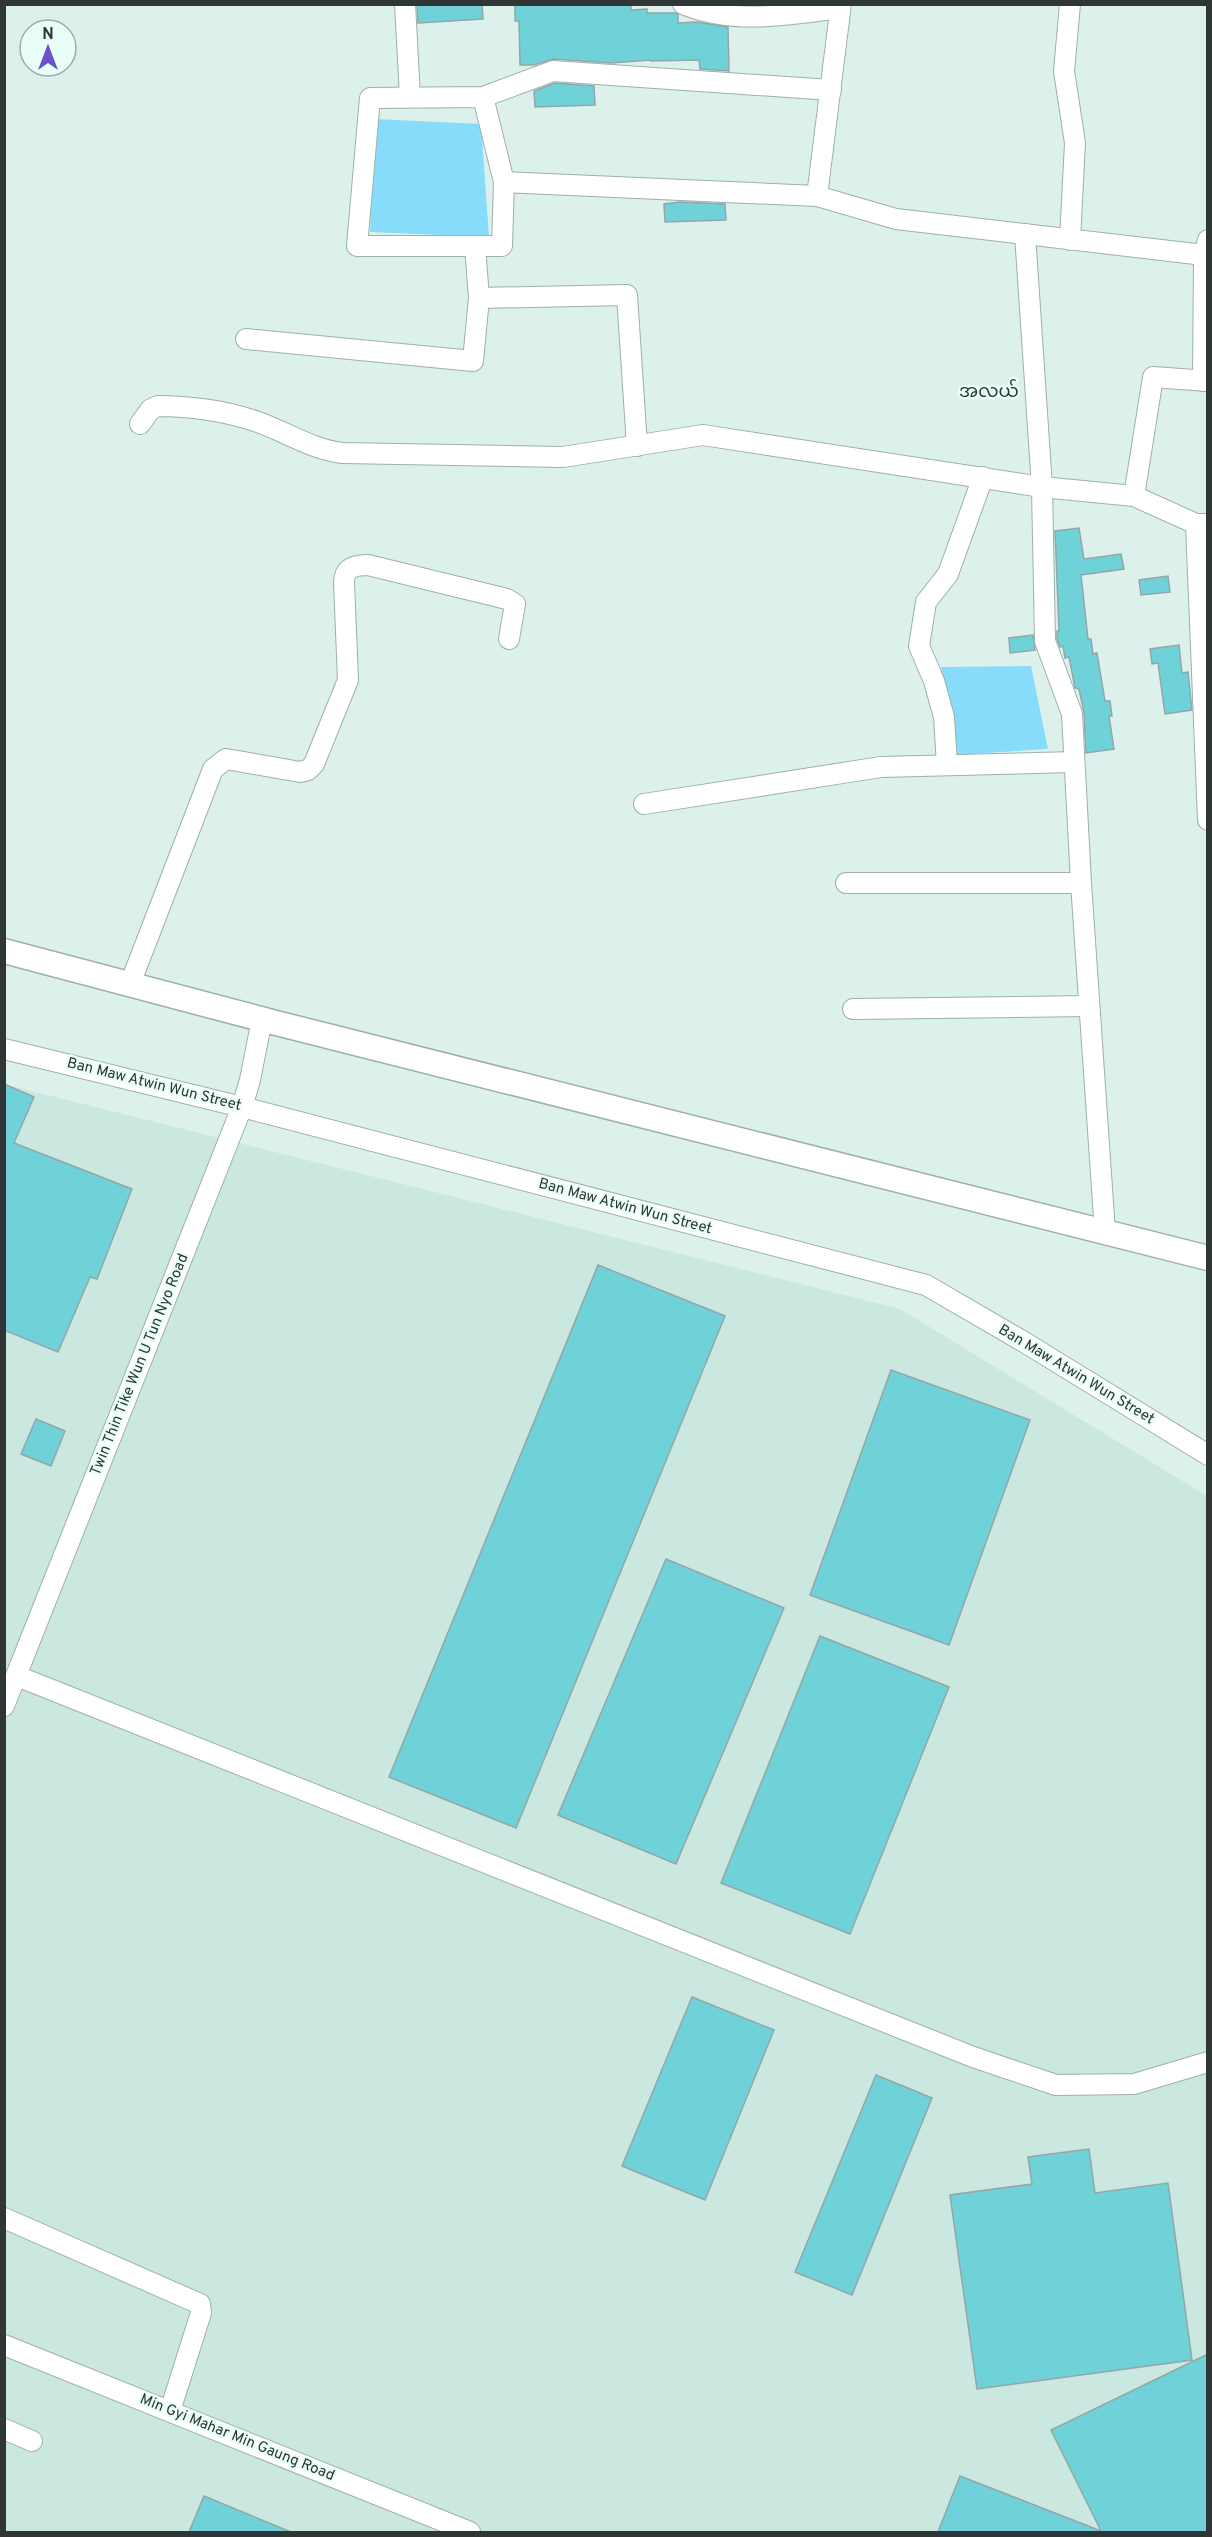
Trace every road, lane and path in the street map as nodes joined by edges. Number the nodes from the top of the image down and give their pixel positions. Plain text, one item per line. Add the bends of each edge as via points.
1 (405, 4) edge
2 (683, 4) edge
3 (1070, 4) edge
4 (841, 6) edge
5 (831, 90) junction
6 (410, 97) junction
7 (483, 97) junction
8 (504, 182) junction
9 (817, 196) junction
10 (1025, 234) junction
11 (1070, 240) junction
12 (475, 246) junction
13 (1206, 247) edge
14 (479, 298) junction
15 (246, 339) dead end
16 (1205, 381) edge
17 (140, 424) dead end
18 (637, 446) junction
19 (983, 477) junction
20 (1042, 487) junction
21 (1134, 496) junction
22 (1202, 524) edge
23 (509, 639) dead end
24 (1074, 762) junction
25 (947, 765) junction
26 (644, 804) dead end
27 (1208, 820) edge
28 (846, 883) dead end
29 (1081, 884) junction
30 (4, 951) edge
31 (130, 984) junction
32 (1089, 1006) junction
33 (853, 1009) dead end
34 (262, 1019) junction
35 (4, 1049) edge
36 (242, 1107) junction
37 (1105, 1232) junction
38 (1208, 1258) edge
39 (1208, 1455) edge
40 (17, 1676) junction
41 (4, 1706) edge
42 (1208, 2062) edge
43 (4, 2218) edge
44 (4, 2345) edge
45 (170, 2411) junction
46 (4, 2429) edge
47 (32, 2441) dead end
48 (470, 2532) edge

1 - 6 street
2 - 4 street via 699,11 768,18
3 - 11 street via 1064,71 1075,143
4 - 5 street
5 - 7 street via 553,71
5 - 9 street
6 - 7 street
6 - 12 street via 370,98 357,246
7 - 8 street
8 - 9 street
8 - 12 street via 502,246
9 - 10 street via 896,219
10 - 11 street
10 - 20 street
11 - 13 street
12 - 14 street
13 - 16 street
14 - 15 street via 473,361
14 - 18 street via 627,295
16 - 21 street via 1153,377
17 - 18 street via 158,406 229,414 256,421 321,449 343,453 563,457
18 - 19 street via 703,435
19 - 20 street
19 - 25 street via 948,574 926,602 919,646 944,717
20 - 21 street
20 - 24 street via 1045,641 1072,714
21 - 22 street
22 - 27 street
23 - 31 street via 515,604 507,599 368,565 348,569 344,583 348,680 314,764 300,772 226,759 213,769
24 - 25 street
24 - 29 street
25 - 26 street via 881,767
28 - 29 street
29 - 32 street
30 - 31 main road
31 - 34 main road
32 - 33 street
32 - 37 street
34 - 36 street, Twin Thin Tike Wun U Tun Nyo Road
34 - 37 main road
35 - 36 street, Ban Maw Atwin Wun Street
36 - 39 street, Ban Maw Atwin Wun Street via 926,1285
36 - 40 street, Twin Thin Tike Wun U Tun Nyo Road
37 - 38 main road
40 - 41 street, Twin Thin Tike Wun U Tun Nyo Road
40 - 42 street via 962,2052 1056,2085 1134,2084
43 - 45 street via 200,2304 201,2313
44 - 45 street, Min Gyi Mahar Min Gaung Road
45 - 48 street, Min Gyi Mahar Min Gaung Road
46 - 47 street

